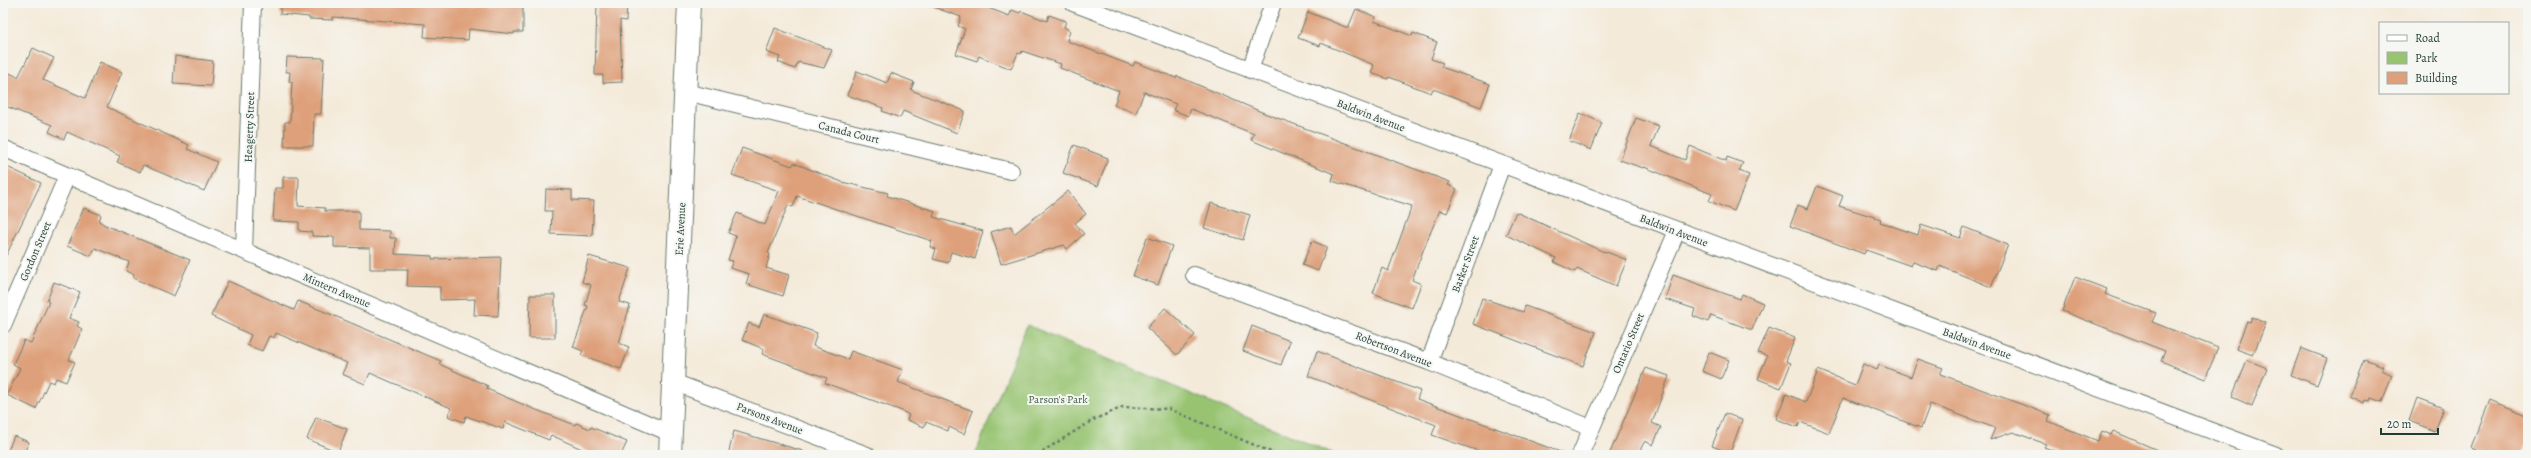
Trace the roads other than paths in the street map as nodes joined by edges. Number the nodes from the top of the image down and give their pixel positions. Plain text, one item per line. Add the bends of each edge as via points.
1 (253, 3) edge
2 (689, 3) edge
3 (1073, 3) edge
4 (1273, 3) edge
5 (1250, 70) junction
6 (686, 92) junction
7 (3, 148) edge
8 (1502, 165) junction
9 (1011, 171) dead end
10 (67, 176) junction
11 (1677, 231) junction
12 (244, 250) junction
13 (1194, 275) dead end
14 (3, 325) edge
15 (1429, 362) junction
16 (673, 382) junction
17 (1591, 428) junction
18 (670, 433) junction
19 (670, 455) edge
20 (867, 455) edge
21 (1580, 455) edge
22 (2276, 455) edge

1 - 12 street, Heagerty Street
2 - 6 main road, Erie Avenue
3 - 5 street, Baldwin Avenue
4 - 5 street
5 - 8 street, Baldwin Avenue
6 - 9 street, Canada Court
6 - 16 main road, Erie Avenue
7 - 10 street, Mintern Avenue
8 - 11 street, Baldwin Avenue
8 - 15 street, Barker Street
10 - 12 street, Mintern Avenue
10 - 14 street, Gordon Street
11 - 17 street, Ontario Street
11 - 22 street, Baldwin Avenue
12 - 18 street, Mintern Avenue
13 - 15 street, Robertson Avenue
15 - 17 street, Robertson Avenue
16 - 18 main road, Erie Avenue
16 - 20 street, Parsons Avenue
17 - 21 street, Ontario Street
18 - 19 main road, Erie Avenue

